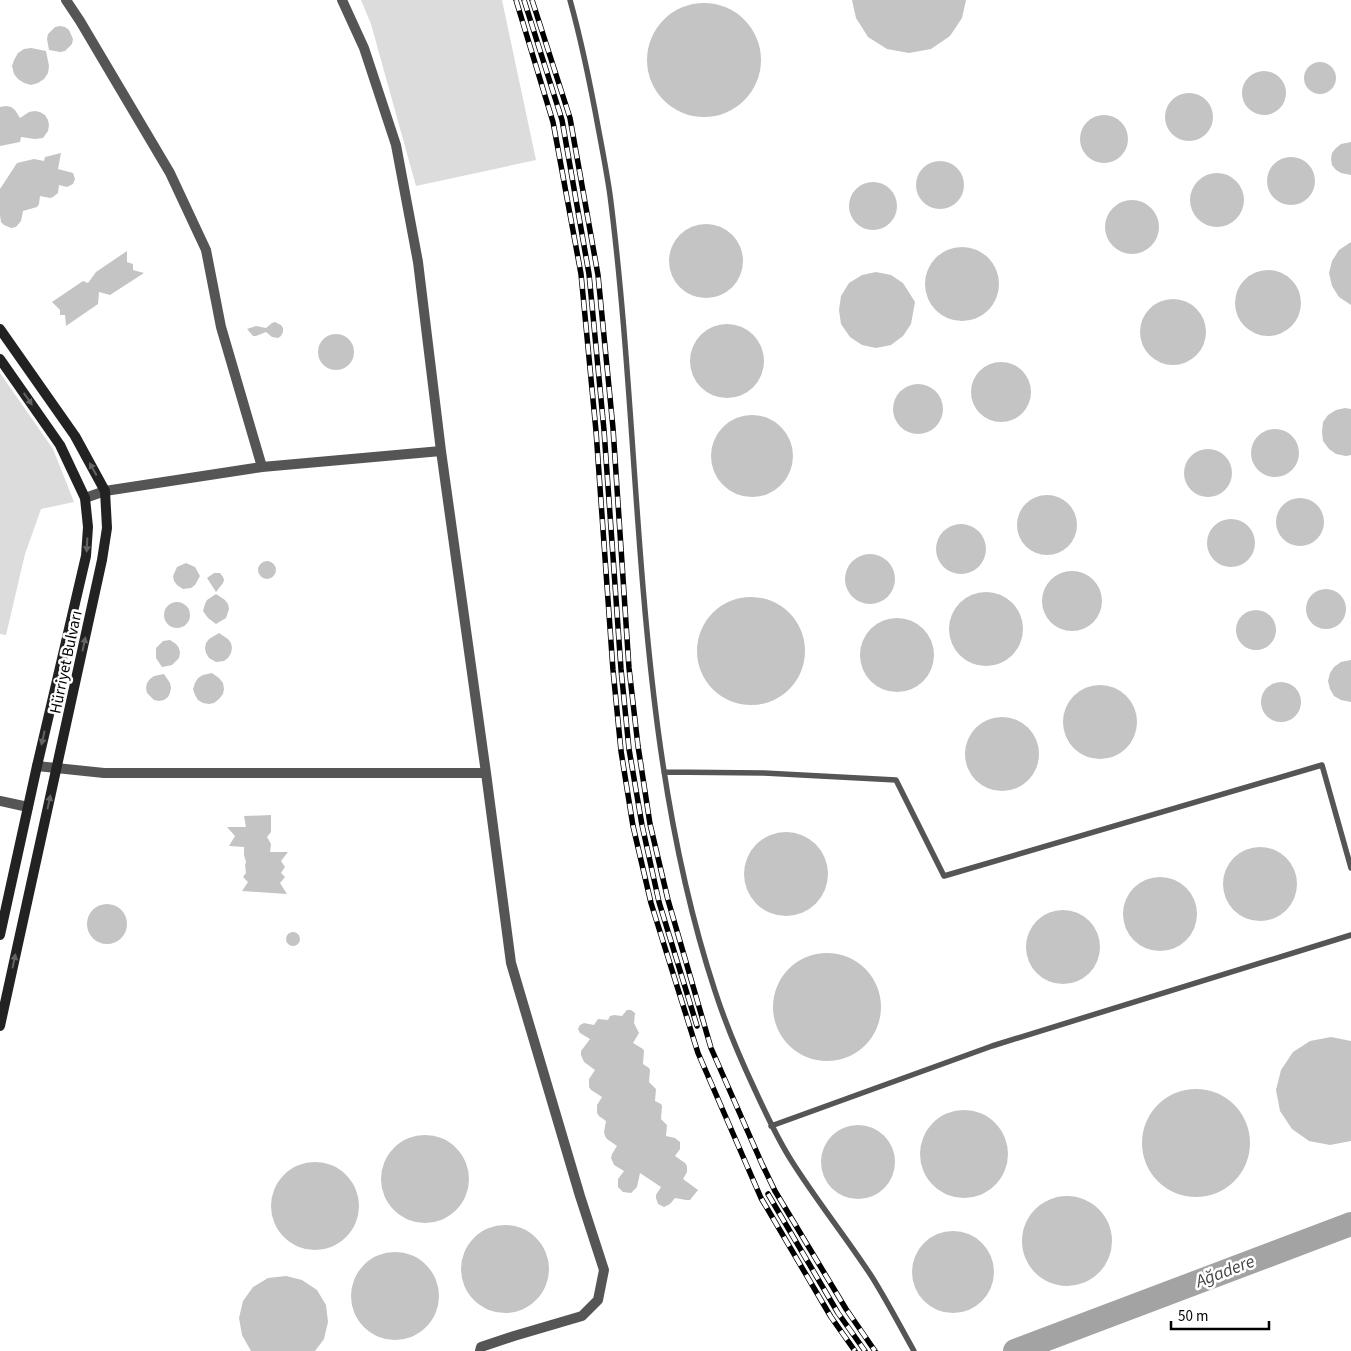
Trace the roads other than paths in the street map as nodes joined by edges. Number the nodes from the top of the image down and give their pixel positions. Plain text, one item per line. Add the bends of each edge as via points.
1 (66, 0) edge
2 (342, 0) edge
3 (570, 0) edge
4 (0, 329) edge
5 (0, 359) edge
6 (441, 451) junction
7 (262, 467) junction
8 (105, 491) junction
9 (85, 498) junction
10 (37, 766) junction
11 (57, 767) junction
12 (664, 772) junction
13 (486, 773) junction
14 (0, 802) edge
15 (28, 807) junction
16 (1351, 868) edge
17 (0, 935) edge
18 (1351, 935) edge
19 (0, 1026) edge
20 (771, 1126) junction
21 (480, 1351) edge
22 (914, 1351) edge

1 - 7 street via 170,173 206,250 221,327
2 - 6 street via 364,48 396,145 418,262
3 - 12 lane via 610,192 624,319 652,675
8 -> 4 main road, Hürriyet Bulvarı via 75,436
5 -> 9 main road, Hürriyet Bulvarı via 60,445
6 - 7 street
6 - 13 street
7 - 8 street
8 - 9 street
11 -> 8 main road, Hürriyet Bulvarı via 102,560 106,528
9 -> 10 main road, Hürriyet Bulvarı via 86,556
10 - 11 street
10 - 15 main road, Hürriyet Bulvarı
11 - 13 street via 104,773
19 -> 11 main road, Hürriyet Bulvarı
12 - 16 lane via 896,780 944,876 1322,765
12 - 20 lane via 680,865 697,934 735,1048
13 - 21 street via 511,963 604,1270 598,1300 582,1316 481,1347
14 - 15 street
15 - 17 main road, Hürriyet Bulvarı
18 - 20 lane via 992,1046
20 - 22 lane via 790,1160 872,1277

